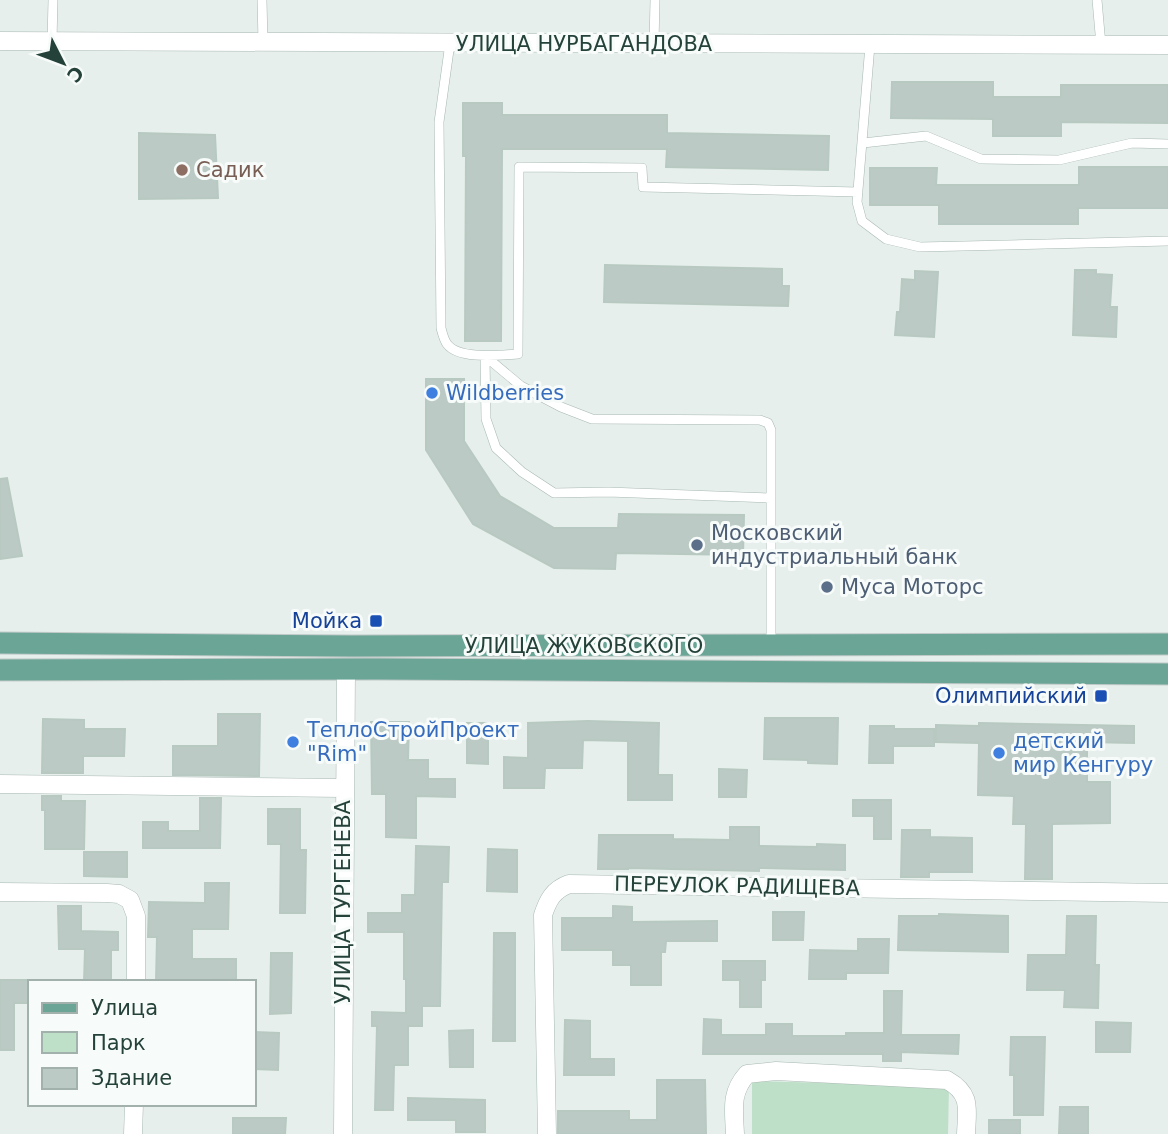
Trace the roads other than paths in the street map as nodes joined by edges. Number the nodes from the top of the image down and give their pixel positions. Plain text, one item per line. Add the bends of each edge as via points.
1 (53, 0) edge
2 (262, 0) edge
3 (655, 0) edge
4 (1097, 0) edge
5 (0, 41) edge
6 (52, 41) junction
7 (263, 42) junction
8 (450, 43) junction
9 (654, 44) junction
10 (870, 45) junction
11 (1101, 45) junction
12 (1168, 46) edge
13 (863, 143) junction
14 (1168, 144) edge
15 (858, 192) junction
16 (1168, 241) edge
17 (485, 356) junction
18 (771, 498) junction
19 (0, 643) edge
20 (1168, 644) edge
21 (771, 645) junction
22 (346, 669) junction
23 (0, 670) edge
24 (1168, 674) edge
25 (0, 784) edge
26 (343, 788) junction
27 (0, 892) edge
28 (1168, 893) edge
29 (136, 980) edge
30 (134, 1106) edge
31 (133, 1134) edge
32 (343, 1134) edge
33 (547, 1134) edge
34 (735, 1134) edge
35 (966, 1134) edge

1 - 6 lane
2 - 7 lane
3 - 9 lane
4 - 11 lane
5 - 6 street, УЛИЦА НУРБАГАНДОВА
6 - 7 street, УЛИЦА НУРБАГАНДОВА
7 - 8 street, УЛИЦА НУРБАГАНДОВА
8 - 9 street, УЛИЦА НУРБАГАНДОВА
8 - 17 lane via 439,122 441,328 446,343 457,352
9 - 10 street, УЛИЦА НУРБАГАНДОВА
10 - 11 street, УЛИЦА НУРБАГАНДОВА
10 - 13 lane
11 - 12 street, УЛИЦА НУРБАГАНДОВА
13 - 14 lane via 926,136 981,159 1048,160 1132,143
13 - 15 lane
15 - 16 lane via 862,221 886,239 920,247
15 - 17 lane via 643,187 642,168 519,167 518,354
17 - 18 lane via 521,386 592,419 764,420 771,430
17 - 18 lane via 486,419 496,448 554,493
18 - 21 lane
19 - 21 main road, УЛИЦА ЖУКОВСКОГО
20 - 21 main road, УЛИЦА ЖУКОВСКОГО
22 - 23 main road
22 - 24 main road
22 - 26 street, УЛИЦА ТУРГЕНЕВА
25 - 26 street
26 - 32 street, УЛИЦА ТУРГЕНЕВА
27 - 29 street via 107,893 130,900 136,916
28 - 33 street, ПЕРЕУЛОК РАДИЩЕВА via 560,887 543,915
30 - 31 street
34 - 35 street via 737,1086 747,1074 776,1071 947,1080 966,1097

